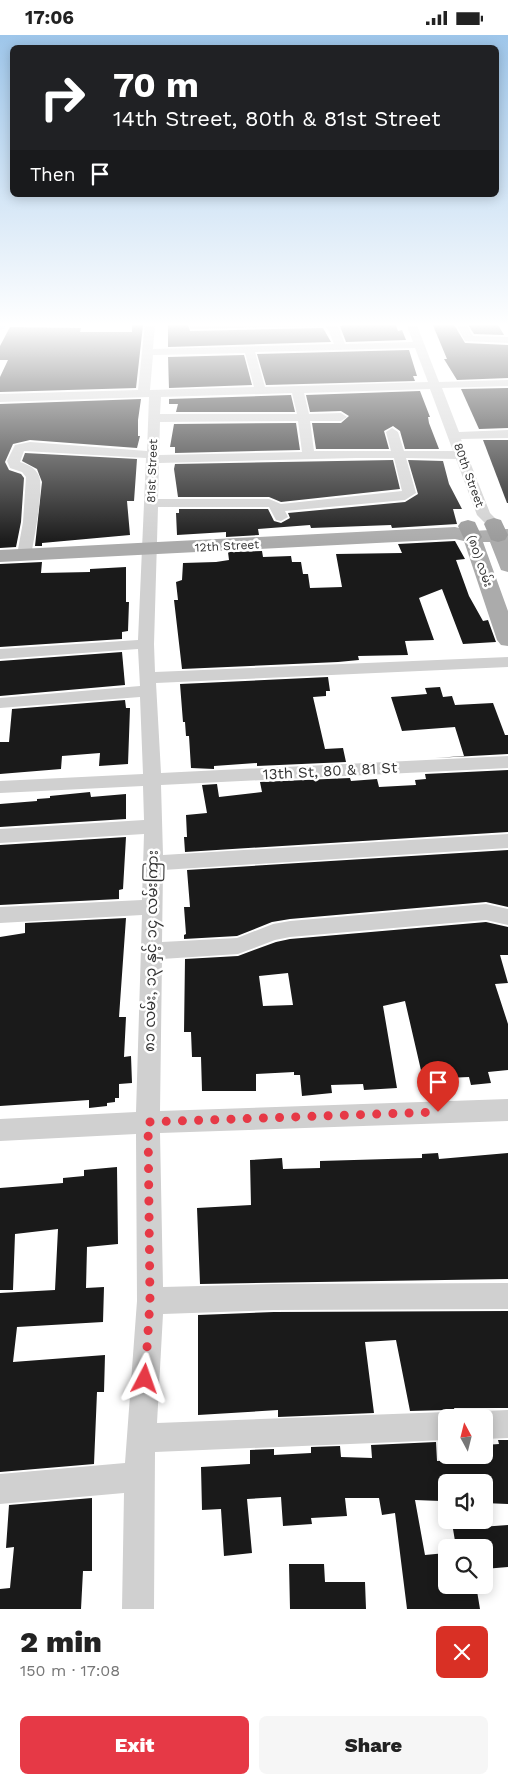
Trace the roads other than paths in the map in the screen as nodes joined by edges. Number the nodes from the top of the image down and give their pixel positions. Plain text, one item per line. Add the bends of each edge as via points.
1 (46, 396) edge
2 (151, 396) edge
3 (299, 396) edge
4 (438, 396) edge
5 (0, 398) edge
6 (341, 417) dead end
7 (154, 418) junction
8 (305, 418) junction
9 (392, 432) dead end
10 (508, 434) edge
11 (454, 436) junction
12 (308, 455) junction
13 (398, 455) junction
14 (462, 455) junction
15 (153, 457) junction
16 (151, 503) junction
17 (280, 513) joint
18 (486, 529) edge
19 (148, 551) junction
20 (24, 555) junction
21 (0, 556) edge
22 (508, 566) edge
23 (508, 640) edge
24 (146, 644) junction
25 (0, 654) edge
26 (508, 662) edge
27 (148, 685) junction
28 (0, 703) edge
29 (508, 761) edge
30 (153, 780) junction
31 (0, 787) edge
32 (154, 826) junction
33 (0, 836) edge
34 (508, 841) edge
35 (154, 863) junction
36 (151, 907) junction
37 (0, 915) edge
38 (508, 917) edge
39 (151, 951) junction
40 (508, 1110) edge
41 (148, 1122) junction
42 (0, 1130) edge
43 (508, 1296) edge
44 (150, 1301) junction
45 (508, 1424) edge
46 (493, 1425) edge
47 (438, 1426) edge
48 (141, 1438) junction
49 (139, 1477) junction
50 (0, 1489) edge
51 (138, 1609) edge

1 - 5 street
2 - 7 street, 81st Street
3 - 8 street
4 - 11 street, 80th Street
6 - 8 street
7 - 8 street
7 - 15 street, 81st Street
8 - 12 street
9 - 13 street
10 - 11 street
11 - 14 street, 80th Street
12 - 13 street
12 - 15 street
13 - 14 street
13 - 17 street via 409,493 404,496
14 - 18 street, 80th Street
15 - 16 street, 81st Street
15 - 20 street via 30,446 19,448 15,465 27,469 33,477
16 - 17 street via 262,502 276,504
16 - 19 street, 81st Street
18 - 19 main road, 12th Street
18 - 22 main road, (၈၀) လမ်း
18 - 23 main road, (၈၀) လမ်း
19 - 20 main road, 12th Street
19 - 24 street, 81st Street
20 - 21 main road, 12th Street
24 - 25 street
24 - 27 street, 81st Street
26 - 27 street
27 - 28 street
27 - 30 street, ၈၁ လမ်း, ၁၃ နှင့် ၁၄ လမ်းကြား
29 - 30 street, 13th St, 80 & 81 St
30 - 31 street, 13th St, 80 & 81 St
30 - 32 street, ၈၁ လမ်း, ၁၃ နှင့် ၁၄ လမ်းကြား
32 - 33 street
32 - 35 street, ၈၁ လမ်း, ၁၃ နှင့် ၁၄ လမ်းကြား
34 - 35 street
35 - 36 street, ၈၁ လမ်း, ၁၃ နှင့် ၁၄ လမ်းကြား
36 - 37 street
36 - 39 street, ၈၁ လမ်း, ၁၃ နှင့် ၁၄ လမ်းကြား
38 - 39 street via 486,912 460,913 290,929 238,945
39 - 41 street, ၈၁ လမ်း, ၁၃ နှင့် ၁၄ လမ်းကြား
40 - 41 street
41 - 42 street
41 - 44 street, ၈၁ လမ်း, ၁၃ နှင့် ၁၄ လမ်းကြား
43 - 44 street
44 - 48 street, ၈၁ လမ်း, ၁၃ နှင့် ၁၄ လမ်းကြား
45 - 46 street
47 - 48 street
48 - 49 street, ၈၁ လမ်း, ၁၃ နှင့် ၁၄ လမ်းကြား
49 - 50 street
49 - 51 street, ၈၁ လမ်း, ၁၃ နှင့် ၁၄ လမ်းကြား

